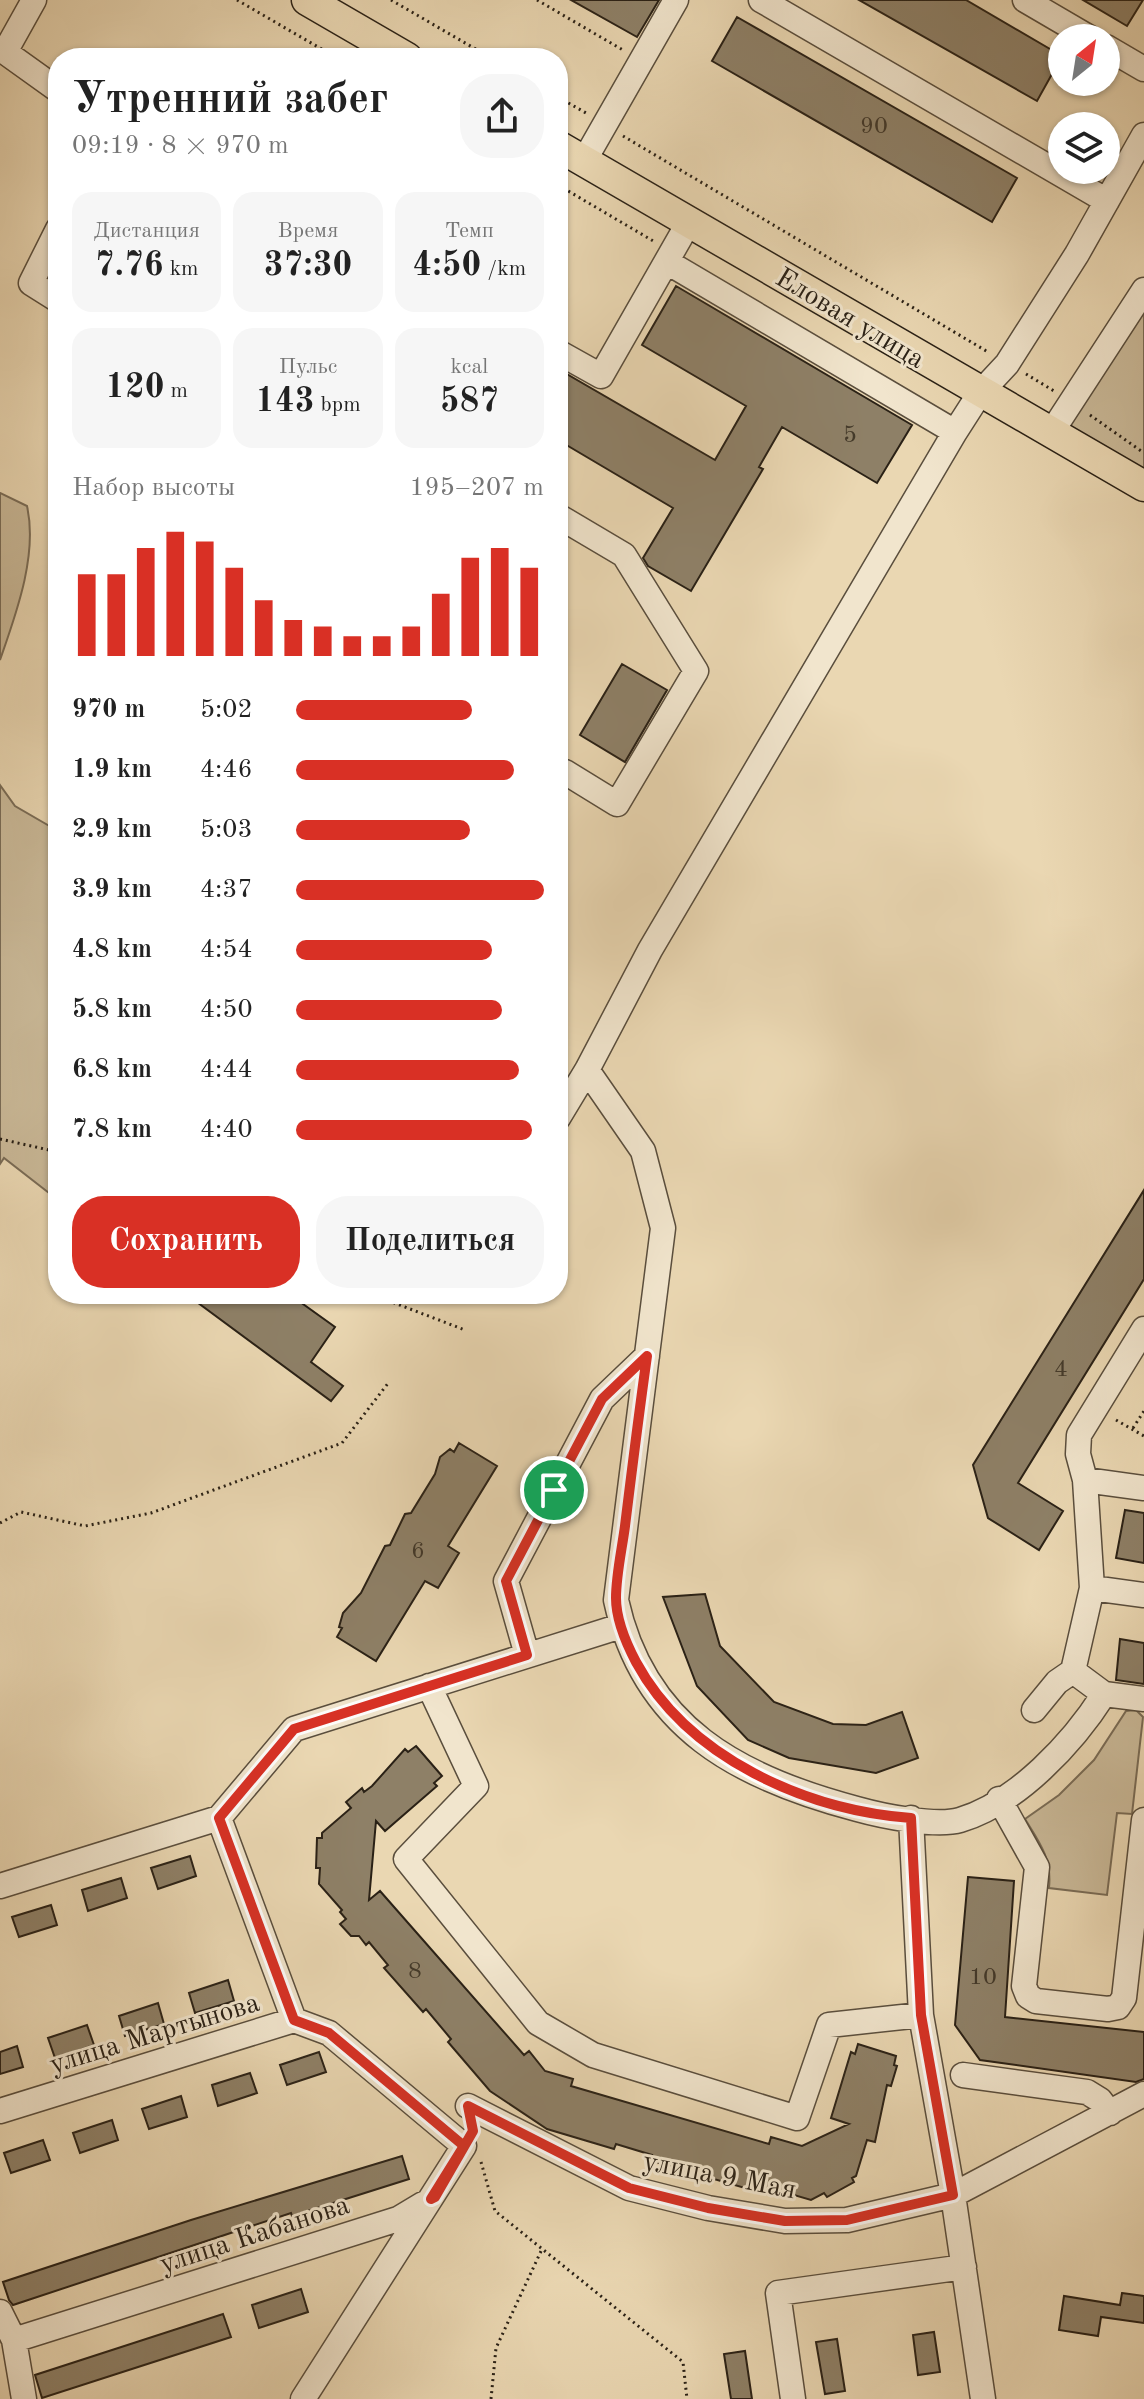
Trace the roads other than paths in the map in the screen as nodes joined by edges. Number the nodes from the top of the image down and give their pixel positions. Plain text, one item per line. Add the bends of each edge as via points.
1 (34, 0) edge
2 (307, 0) edge
3 (676, 0) edge
4 (761, 0) edge
5 (1025, 0) edge
6 (1066, 10) edge
7 (390, 48) edge
8 (1120, 55) edge
9 (1144, 69) edge
10 (48, 83) edge
11 (1144, 135) edge
12 (568, 152) edge
13 (584, 161) junction
14 (1107, 201) junction
15 (689, 222) junction
16 (48, 249) edge
17 (670, 257) junction
18 (1144, 290) edge
19 (48, 294) edge
20 (568, 358) edge
21 (980, 393) junction
22 (955, 432) junction
23 (1051, 433) junction
24 (1144, 486) edge
25 (568, 522) edge
26 (568, 774) edge
27 (587, 1070) junction
28 (568, 1101) edge
29 (1144, 1329) edge
30 (647, 1356) junction
31 (1085, 1480) junction
32 (1144, 1488) edge
33 (1092, 1588) junction
34 (1144, 1595) edge
35 (621, 1626) junction
36 (527, 1655) junction
37 (1073, 1671) junction
38 (429, 1686) junction
39 (1104, 1694) junction
40 (1144, 1699) edge
41 (1034, 1710) dead end
42 (999, 1799) junction
43 (219, 1818) junction
44 (911, 1818) junction
45 (1144, 1820) edge
46 (0, 1886) edge
47 (921, 2015) junction
48 (294, 2020) junction
49 (963, 2075) dead end
50 (1144, 2094) edge
51 (0, 2111) edge
52 (1110, 2113) junction
53 (469, 2139) junction
54 (953, 2195) junction
55 (431, 2199) junction
56 (964, 2267) junction
57 (0, 2312) edge
58 (14, 2340) junction
59 (24, 2399) edge
60 (303, 2399) edge
61 (793, 2399) edge
62 (983, 2399) edge

1 - 10 street via 5,52
2 - 7 main road
3 - 13 street
4 - 14 street
5 - 6 street
8 - 9 street
11 - 14 street
12 - 13 main road, Еловая улица
13 - 15 main road, Еловая улица
14 - 21 street via 1007,364
15 - 17 street
15 - 21 main road, Еловая улица
16 - 19 street via 31,283
17 - 20 street via 646,278 601,376
17 - 22 street
18 - 23 street
21 - 22 street
21 - 23 main road, Еловая улица
22 - 27 street via 650,950
23 - 24 main road, Еловая улица
25 - 26 street via 624,555 696,671 617,804
27 - 28 street
27 - 30 street via 643,1151 663,1228
29 - 31 street via 1079,1435
30 - 35 street via 616,1600
30 - 36 street via 602,1399 506,1581
31 - 32 street
31 - 33 street
33 - 34 street
33 - 37 street
35 - 36 street
35 - 44 street via 642,1673 666,1705 738,1766 810,1796 883,1816
36 - 38 street
37 - 39 street
37 - 41 street
38 - 43 street via 294,1729
38 - 47 street via 476,1786 406,1859 538,2023 593,2055 797,2118 829,2025
39 - 40 street
39 - 42 street via 1057,1755
42 - 44 street via 957,1821
42 - 45 street via 1037,1867 1024,1986 1036,2001 1108,2009 1118,2007 1124,1998
43 - 46 street
43 - 48 street
44 - 47 street
47 - 54 street
48 - 51 street, улица Мартынова
48 - 53 street, улица Мартынова via 329,2033
49 - 52 street via 1087,2092
50 - 52 street, улица 9 Мая
52 - 54 street, улица 9 Мая
53 - 54 street, улица 9 Мая via 468,2106 629,2188 785,2221 847,2220
53 - 55 street, улица Кабанова
54 - 56 street
55 - 58 street, улица Кабанова via 398,2219
55 - 60 street
56 - 61 street via 778,2293
56 - 62 street
57 - 58 street
58 - 59 street

